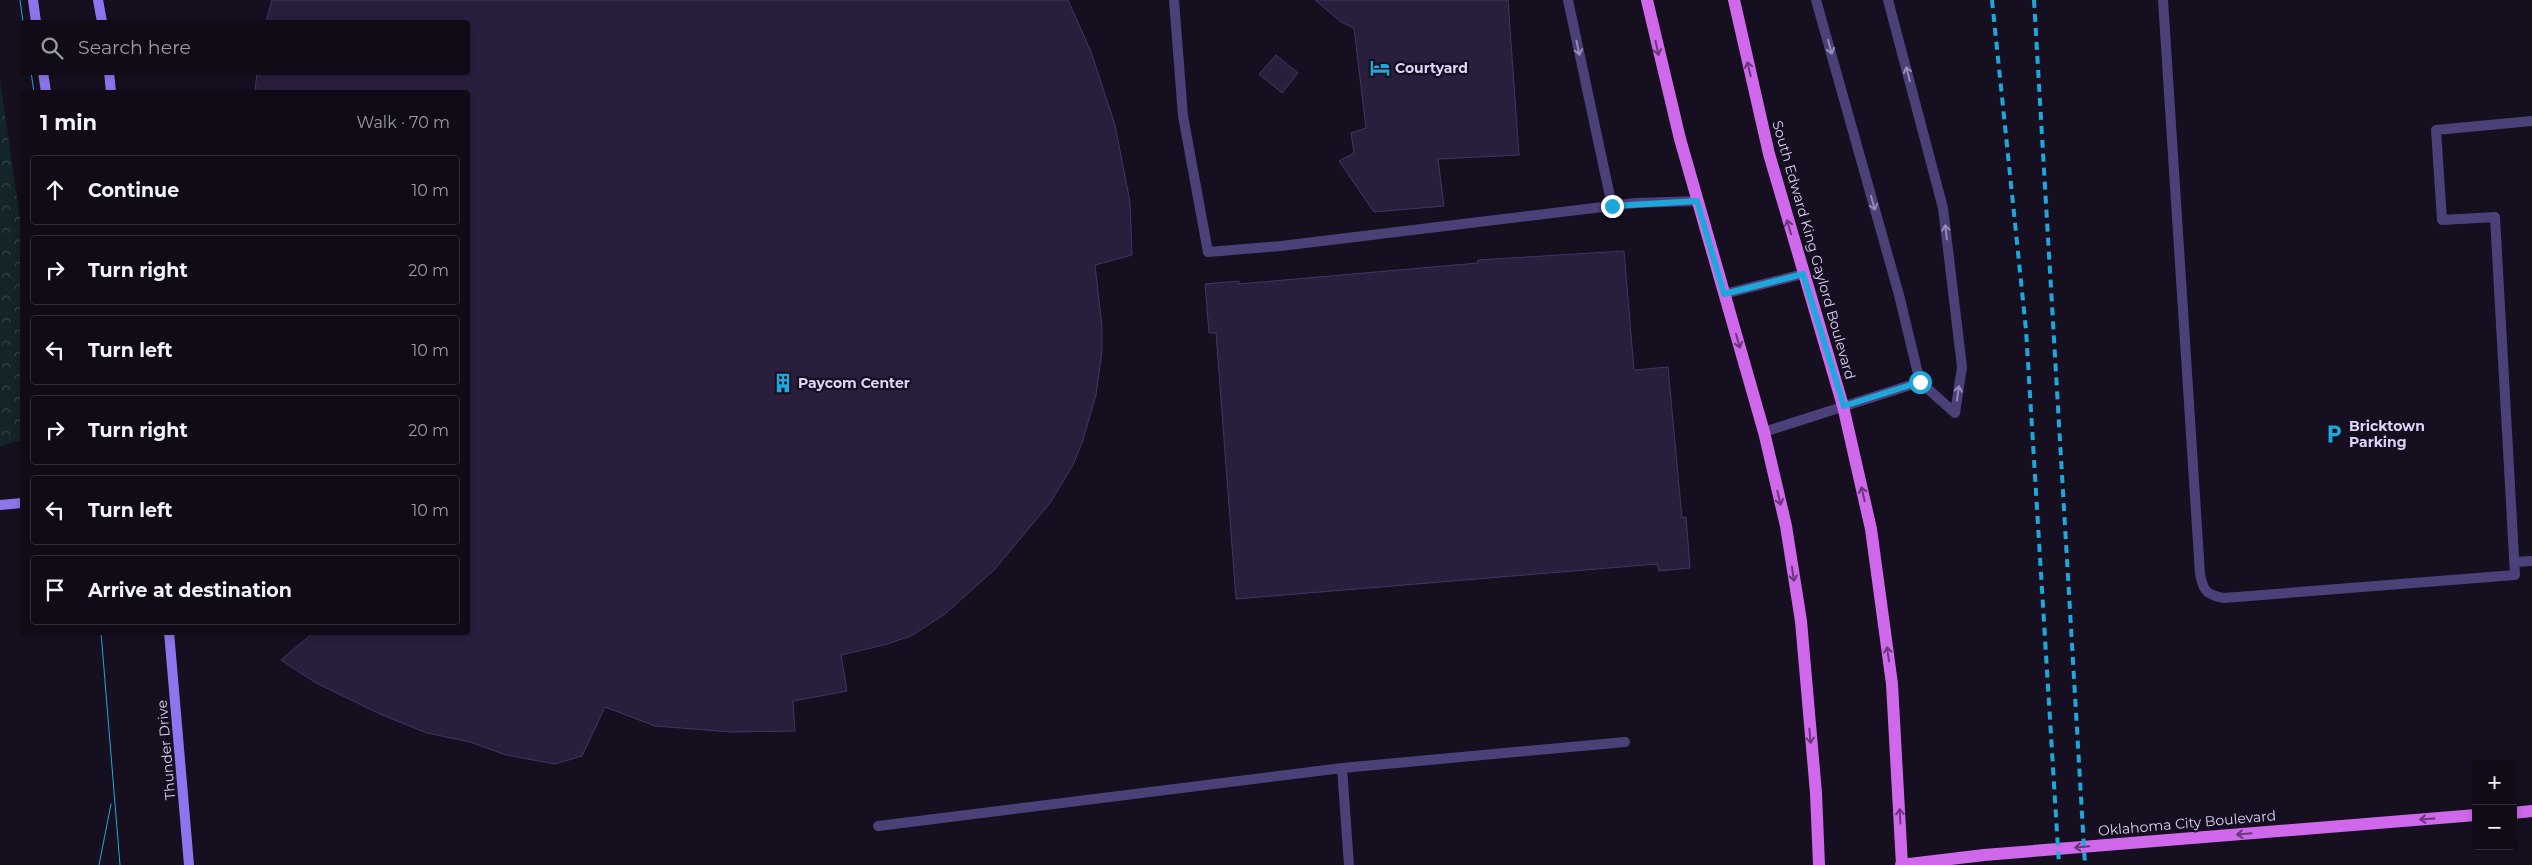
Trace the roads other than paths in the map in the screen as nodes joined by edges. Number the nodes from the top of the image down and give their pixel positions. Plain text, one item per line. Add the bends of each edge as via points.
1 (33, 0) edge
2 (98, 0) edge
3 (1174, 0) edge
4 (1568, 0) edge
5 (1647, 0) edge
6 (1734, 0) edge
7 (1816, 0) edge
8 (1888, 0) edge
9 (2163, 0) edge
10 (36, 20) edge
11 (102, 20) edge
12 (43, 75) edge
13 (109, 75) edge
14 (46, 90) edge
15 (111, 90) edge
16 (2532, 121) edge
17 (1697, 201) junction
18 (1612, 206) junction
19 (1803, 274) junction
20 (1724, 294) junction
21 (1920, 382) junction
22 (1844, 406) junction
23 (1764, 432) junction
24 (20, 503) edge
25 (0, 505) edge
26 (2532, 561) edge
27 (2515, 562) junction
28 (170, 635) edge
29 (1625, 742) dead end
30 (1342, 768) junction
31 (2532, 811) edge
32 (2517, 813) edge
33 (2472, 816) edge
34 (878, 826) dead end
35 (189, 865) edge
36 (1349, 865) edge
37 (1819, 865) edge
38 (1901, 865) edge

1 - 10 main road
2 - 11 main road
3 - 18 lane via 1183,116 1208,252
4 -> 18 lane
5 -> 17 main road
19 -> 6 main road, South Edward King Gaylord Boulevard via 1769,154
7 -> 21 lane via 1899,295
21 -> 8 lane via 1955,413 1962,367 1943,208
9 - 27 lane via 2200,574 2206,593 2224,598 2515,574
12 - 14 main road
13 - 15 main road
16 - 27 lane via 2436,130 2442,220 2495,217
17 - 18 lane
17 - 20 main road
19 - 20 lane
19 - 22 main road, South Edward King Gaylord Boulevard
20 -> 23 main road
21 - 22 lane
22 - 23 lane
38 -> 22 main road, South Edward King Gaylord Boulevard via 1892,684 1871,529
23 -> 37 main road via 1786,526 1801,621
24 - 25 main road
26 - 27 lane
28 - 35 main road, Thunder Drive
29 - 30 lane
30 - 34 lane
30 - 36 lane
31 - 32 main road
33 -> 38 main road, Oklahoma City Boulevard via 1984,855

